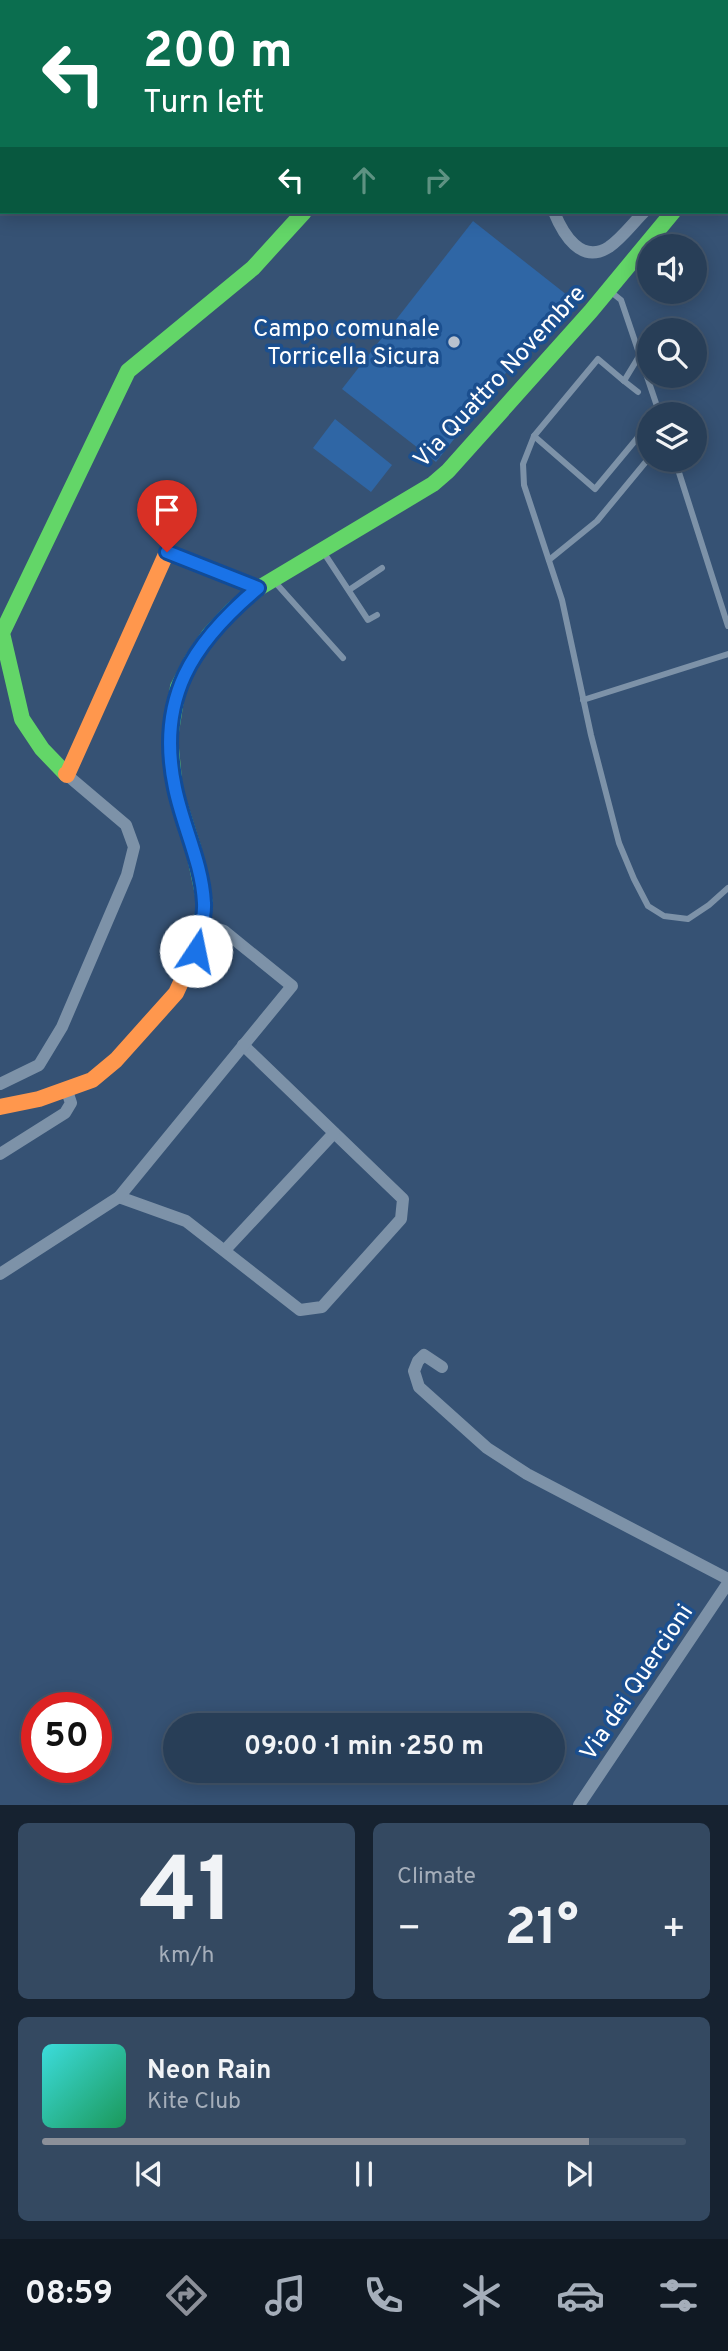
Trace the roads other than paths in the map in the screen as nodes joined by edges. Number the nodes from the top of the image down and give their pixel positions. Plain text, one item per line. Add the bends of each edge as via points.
1 (302, 214) edge
2 (555, 214) edge
3 (642, 214) edge
4 (669, 214) edge
5 (608, 290) junction
6 (637, 343) edge
7 (637, 360) edge
8 (624, 381) junction
9 (638, 392) dead end
10 (534, 436) junction
11 (637, 438) edge
12 (637, 472) edge
13 (679, 472) edge
14 (323, 551) junction
15 (549, 560) junction
16 (382, 568) dead end
17 (273, 579) junction
18 (258, 588) junction
19 (349, 590) junction
20 (377, 615) dead end
21 (728, 626) edge
22 (728, 654) edge
23 (343, 658) dead end
24 (583, 700) junction
25 (67, 775) junction
26 (728, 888) edge
27 (201, 923) junction
28 (243, 1045) junction
29 (0, 1084) edge
30 (67, 1091) junction
31 (0, 1107) edge
32 (334, 1133) junction
33 (0, 1154) edge
34 (119, 1197) junction
35 (225, 1250) junction
36 (0, 1274) edge
37 (442, 1367) dead end
38 (728, 1581) edge
39 (579, 1805) edge

1 - 25 main road via 253,268 128,372 2,633 22,719
2 - 3 street via 578,249 593,252 609,247
4 - 5 main road, Via Quattro Novembre
5 - 6 lane via 621,300
5 - 14 main road, Via Quattro Novembre via 449,471
7 - 8 lane
8 - 9 lane
8 - 10 lane via 598,359
10 - 11 lane via 595,489
10 - 15 lane via 523,464 524,485
12 - 15 lane via 597,521
13 - 21 lane
14 - 17 main road, Via Quattro Novembre
14 - 19 lane
15 - 24 lane
16 - 19 lane
17 - 18 main road, Via Quattro Novembre
17 - 23 lane
18 - 25 main road via 167,552
18 - 27 main road, Via Quattro Novembre via 209,635 178,687 173,712 171,764 205,904
19 - 20 lane via 368,620
22 - 24 lane
24 - 26 lane via 619,843 648,906 664,916 688,919
25 - 29 street via 126,825 134,847 127,875 62,1027 39,1065
27 - 28 street via 224,931 292,986
27 - 30 main road, Via Quattro Novembre via 196,951 176,993 116,1060 92,1080
28 - 32 street
28 - 34 street
30 - 31 main road, Via Quattro Novembre
30 - 33 street via 71,1103 65,1113
32 - 35 street
32 - 35 street via 403,1199 401,1219 322,1307 300,1310
34 - 35 street via 186,1221
34 - 36 street
37 - 38 street via 424,1355 414,1371 419,1387 487,1448
38 - 39 street, Via dei Quercioni

